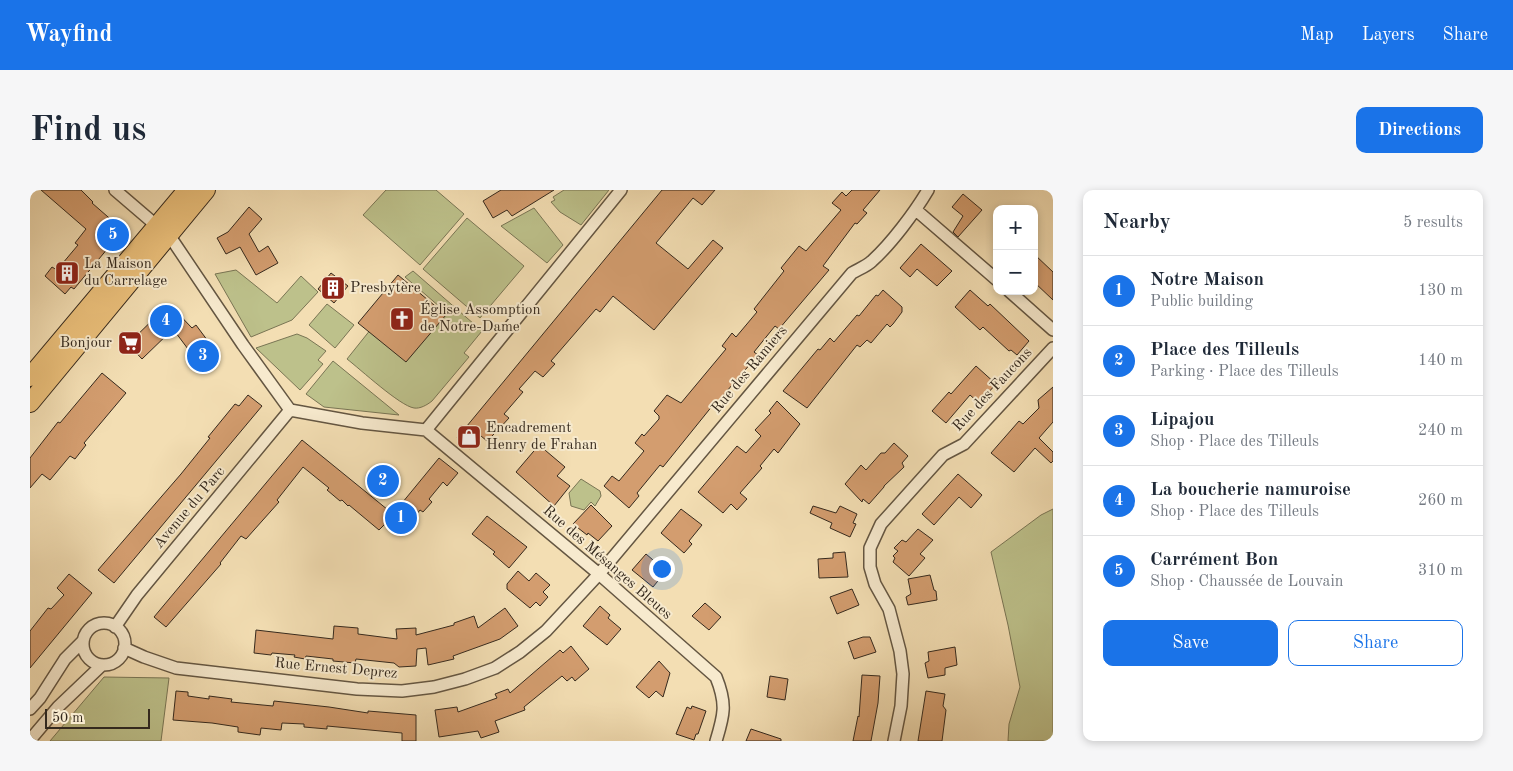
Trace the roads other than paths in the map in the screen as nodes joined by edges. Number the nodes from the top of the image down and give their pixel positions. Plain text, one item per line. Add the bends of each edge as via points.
1 (115, 190) edge
2 (187, 190) edge
3 (206, 190) edge
4 (620, 190) edge
5 (928, 190) edge
6 (916, 210) junction
7 (163, 231) junction
8 (993, 277) edge
9 (1014, 295) edge
10 (1053, 330) edge
11 (1053, 348) edge
12 (30, 377) edge
13 (30, 403) edge
14 (290, 410) junction
15 (426, 430) junction
16 (599, 574) junction
17 (115, 627) junction
18 (83, 641) junction
19 (124, 648) junction
20 (102, 665) junction
21 (30, 710) edge
22 (30, 740) edge
23 (716, 741) edge
24 (894, 741) edge

1 - 7 street
2 - 7 main road
3 - 7 main road
4 - 15 street
5 - 6 street, Rue des Ramiers
6 - 8 street
6 - 16 street, Rue des Ramiers via 871,262 852,273
7 - 12 main road
7 - 13 main road
7 - 14 street
9 - 10 street
11 - 24 street, Rue des Faucons via 964,444 943,455 881,524 870,548 870,567 889,609 903,674
14 - 15 street
14 - 17 street, Avenue du Parc via 137,595
15 - 16 street, Rue des Mésanges Bleues
16 - 19 street, Rue Ernest Deprez via 546,631 520,652 495,668 434,687 402,691 358,689 176,668
16 - 23 street, Rue des Mésanges Bleues via 716,678 722,692 724,716
17 - 18 street via 95,625
17 - 19 street via 123,636
18 - 20 street via 90,660
18 - 21 street via 65,659
19 - 20 street via 118,658
20 - 22 street via 58,707

